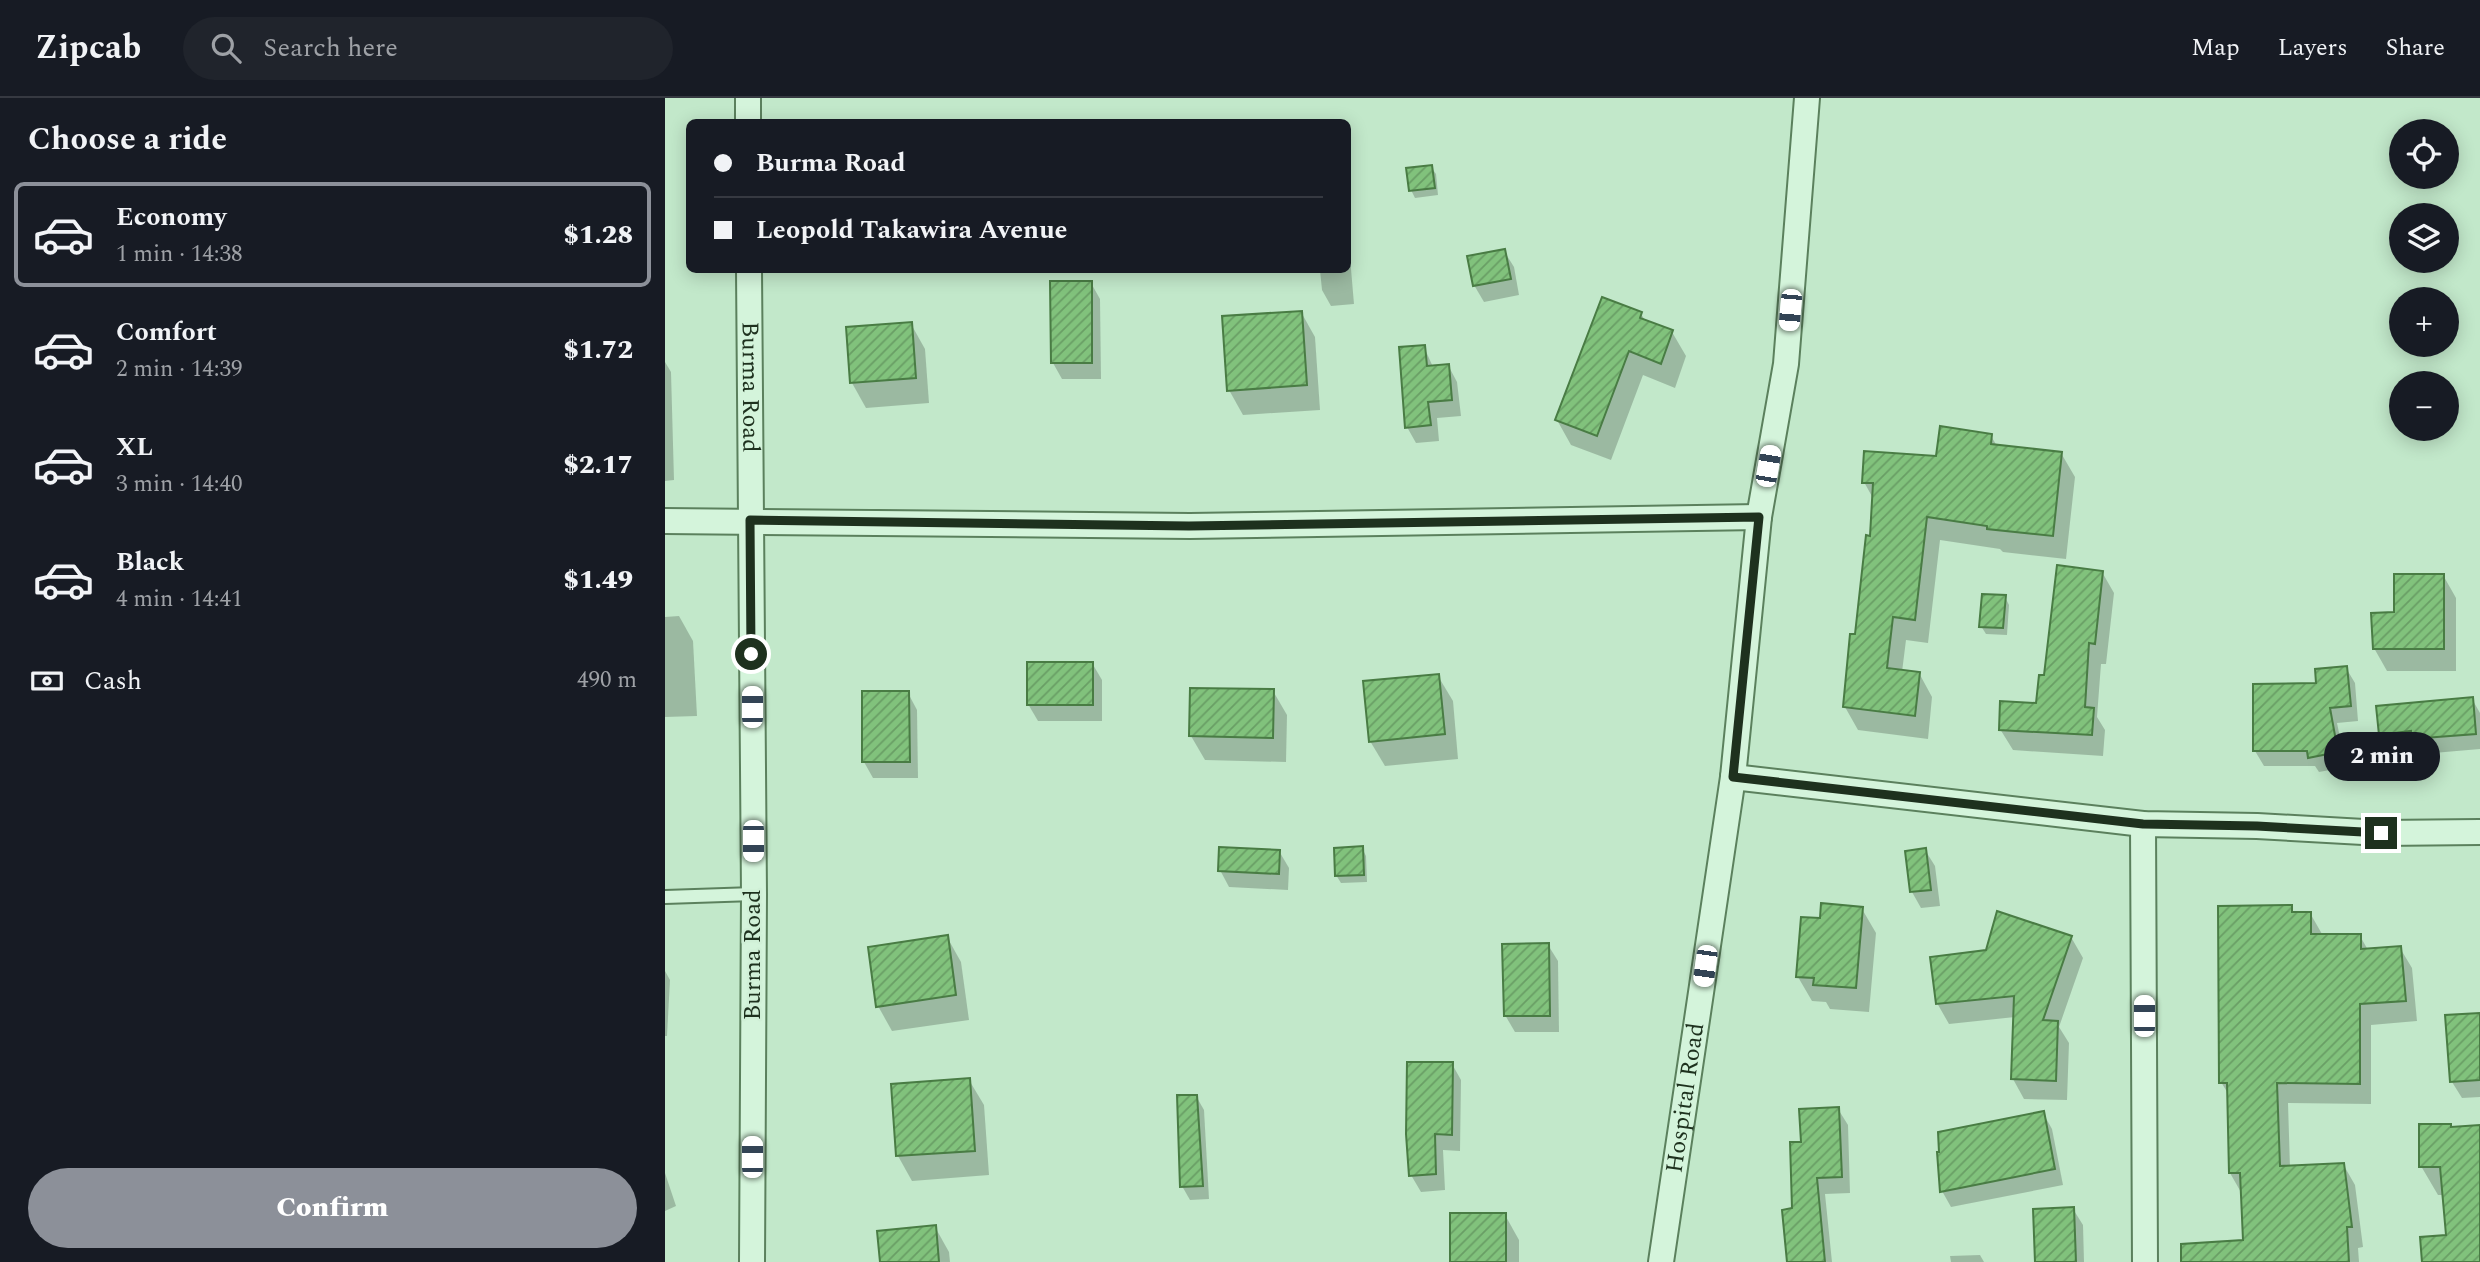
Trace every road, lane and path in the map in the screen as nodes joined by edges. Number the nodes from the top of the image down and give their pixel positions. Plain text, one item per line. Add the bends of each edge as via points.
1 (748, 98) edge
2 (1807, 98) edge
3 (748, 119) edge
4 (749, 273) edge
5 (1759, 517) junction
6 (750, 520) junction
7 (665, 521) edge
8 (1733, 777) junction
9 (2143, 824) junction
10 (2480, 832) edge
11 (754, 894) junction
12 (665, 897) edge
13 (752, 1262) edge
14 (1661, 1262) edge
15 (2145, 1262) edge

1 - 3 street
2 - 5 street, Hospital Road via 1786,363
4 - 6 street, Burma Road
5 - 6 street via 1189,526
5 - 8 street, Hospital Road
6 - 7 street
6 - 11 street, Burma Road
8 - 9 street
8 - 14 street, Hospital Road
9 - 10 street
9 - 15 street
11 - 12 lane
11 - 13 street, Burma Road

